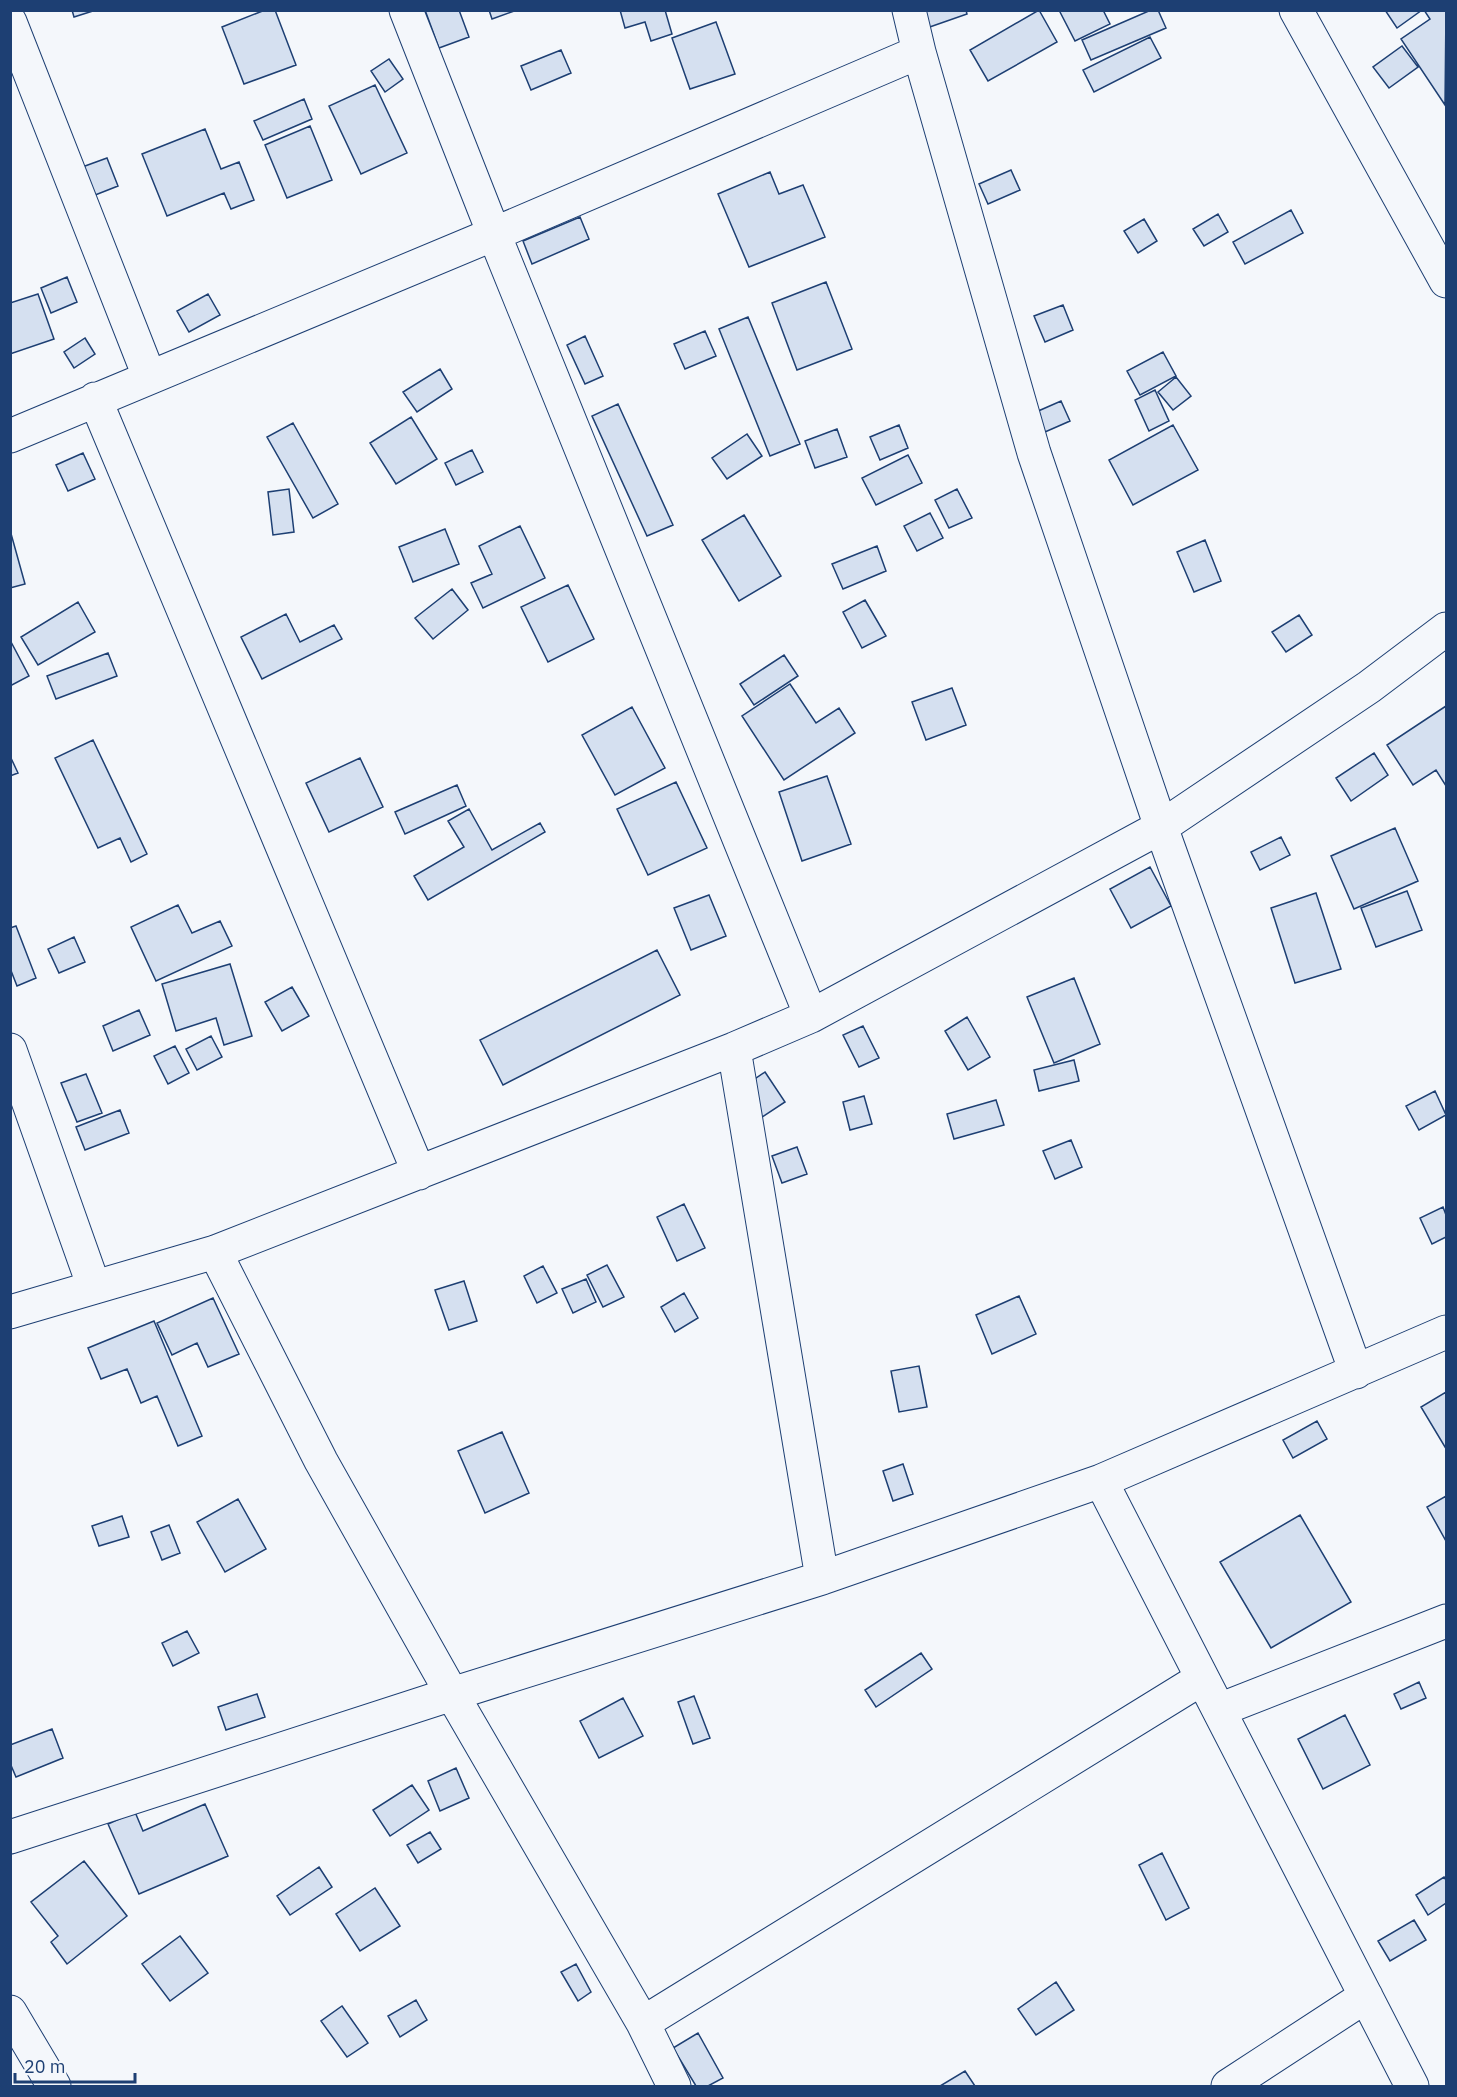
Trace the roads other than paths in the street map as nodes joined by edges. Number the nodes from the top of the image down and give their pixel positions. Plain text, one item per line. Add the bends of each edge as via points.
1 (406, 10) edge
2 (909, 10) edge
3 (1296, 10) edge
4 (10, 22) edge
5 (919, 52) junction
6 (494, 234) junction
7 (1446, 281) edge
8 (149, 376) junction
9 (95, 399) junction
10 (10, 436) edge
11 (1446, 629) edge
12 (1161, 827) junction
13 (810, 1016) junction
14 (734, 1049) junction
15 (10, 1050) edge
16 (419, 1173) junction
17 (215, 1252) junction
18 (94, 1287) junction
19 (10, 1312) edge
20 (1446, 1332) edge
21 (1356, 1372) junction
22 (1101, 1482) junction
23 (822, 1578) junction
24 (1446, 1621) edge
25 (1202, 1679) junction
26 (452, 1694) junction
27 (1219, 1710) junction
28 (10, 1837) edge
29 (1366, 1996) junction
30 (10, 2012) edge
31 (643, 2023) junction
32 (54, 2086) edge
33 (674, 2086) edge
34 (1228, 2086) edge
35 (1412, 2086) edge

1 - 6 street
2 - 5 street
3 - 7 street
4 - 8 street
5 - 6 street
5 - 12 street via 1034,453
6 - 8 street
6 - 13 street
8 - 9 street
9 - 10 street
9 - 16 street
11 - 12 street via 1369,687
12 - 13 street
12 - 21 street
13 - 14 street
14 - 16 street
14 - 23 street
15 - 18 street
16 - 17 street
17 - 18 street
17 - 26 street via 321,1461
18 - 19 street
20 - 21 street
21 - 22 street
22 - 23 street
22 - 25 street
23 - 26 street
24 - 27 street
25 - 27 street
25 - 31 street
26 - 28 street
26 - 31 street
27 - 29 street
29 - 34 street
29 - 35 street
30 - 32 street
31 - 33 street

